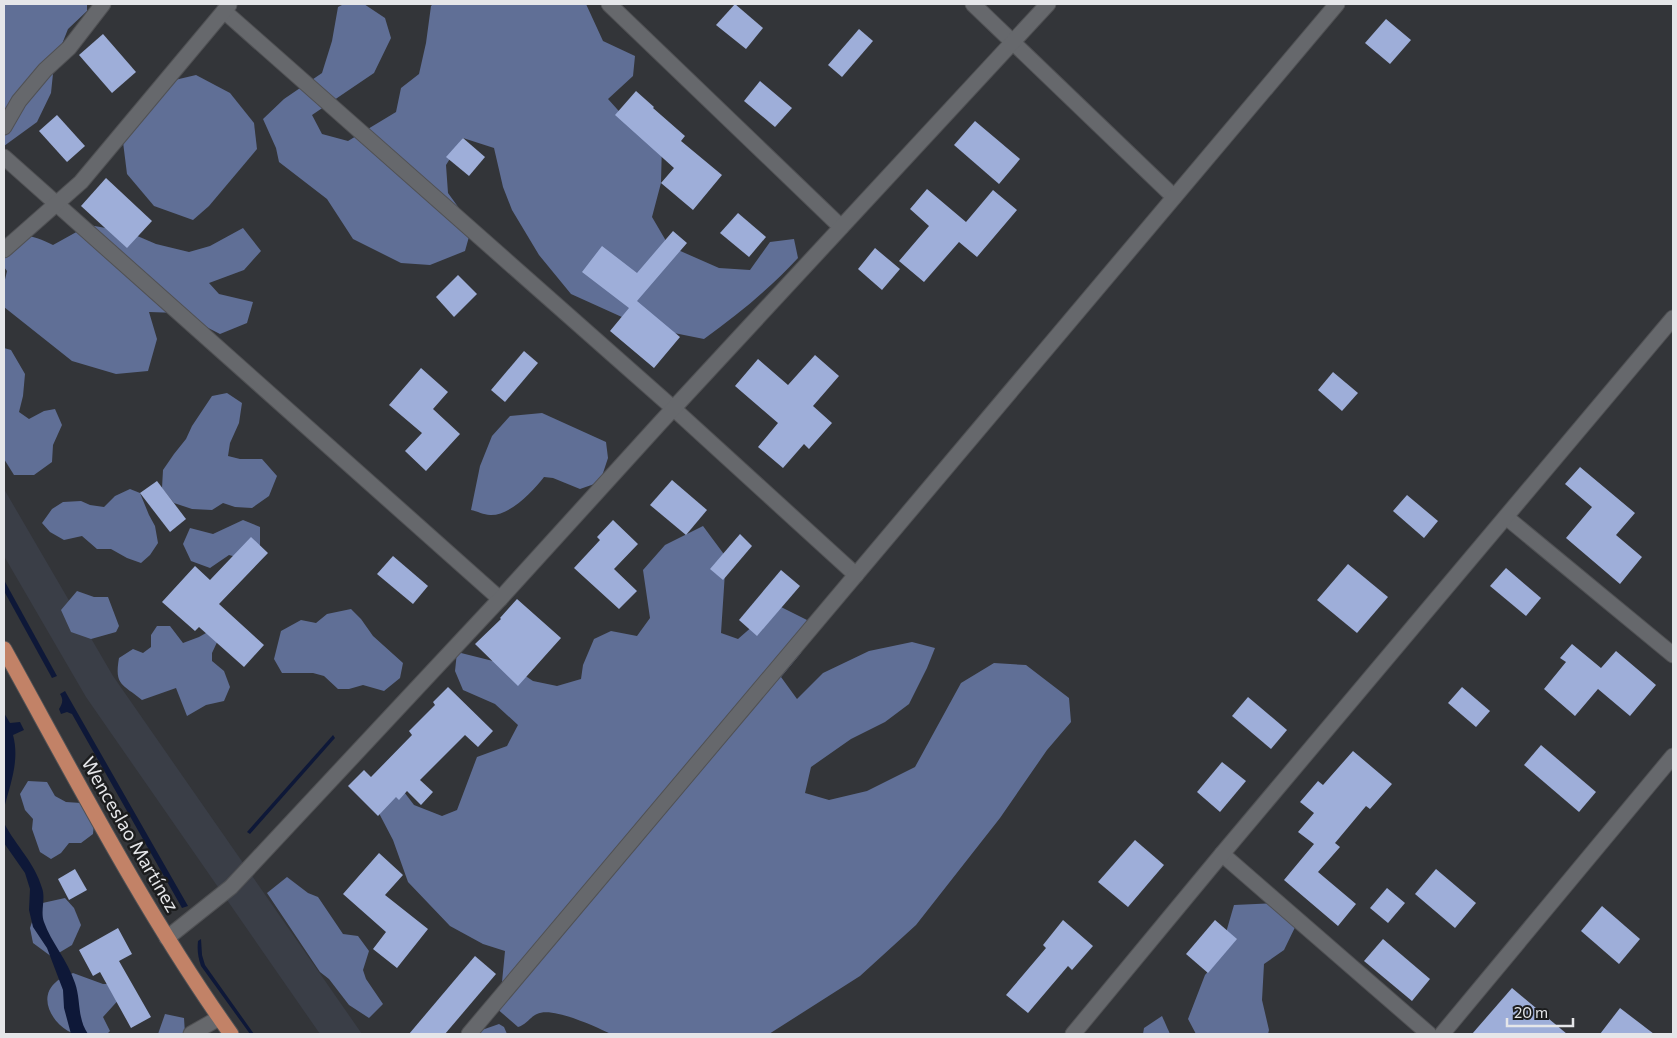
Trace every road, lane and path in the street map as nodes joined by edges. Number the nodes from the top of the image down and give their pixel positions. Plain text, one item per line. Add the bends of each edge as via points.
1 (103, 4) edge
2 (609, 4) edge
3 (973, 4) edge
4 (1048, 4) edge
5 (1337, 4) edge
6 (227, 7) edge
7 (1012, 42) junction
8 (4, 127) edge
9 (4, 157) edge
10 (1174, 197) junction
11 (57, 204) junction
12 (841, 227) junction
13 (4, 250) edge
14 (1673, 318) edge
15 (674, 408) junction
16 (1506, 517) junction
17 (856, 574) junction
18 (500, 599) junction
19 (4, 649) edge
20 (1673, 655) edge
21 (1673, 756) edge
22 (1222, 854) junction
23 (167, 938) junction
24 (219, 1018) junction
25 (192, 1034) edge
26 (231, 1034) edge
27 (469, 1034) edge
28 (1073, 1034) edge
29 (1429, 1034) edge
30 (1442, 1034) edge

1 - 8 street via 69,48 19,101
2 - 12 street
3 - 7 street
4 - 7 street
5 - 10 street
6 - 11 street via 81,182
6 - 15 street
7 - 10 street
7 - 12 street
9 - 11 street
10 - 17 street
11 - 13 street
11 - 18 street
12 - 15 street
14 - 16 street
15 - 17 street
15 - 18 street
16 - 20 street
16 - 22 street
17 - 27 street
18 - 23 street via 231,887
19 - 23 main road, Wenceslao Martínez
21 - 30 street
22 - 28 street
22 - 29 street
23 - 24 main road, Wenceslao Martínez
24 - 25 street
24 - 26 main road, Wenceslao Martínez

